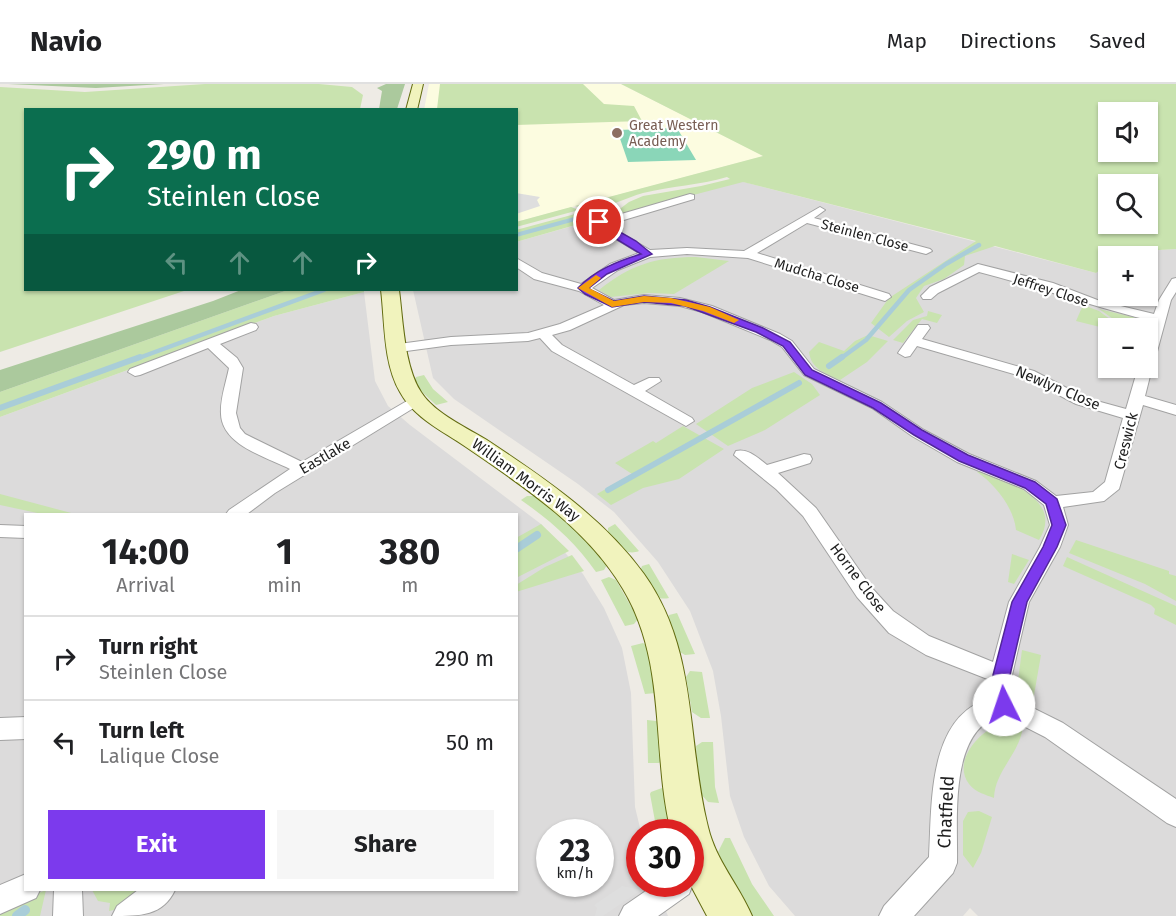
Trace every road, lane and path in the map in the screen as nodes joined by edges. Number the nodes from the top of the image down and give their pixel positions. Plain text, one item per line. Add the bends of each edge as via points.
1 (418, 84) edge
2 (412, 108) edge
3 (690, 197) dead end
4 (664, 204) junction
5 (678, 210) dead end
6 (820, 210) dead end
7 (805, 219) junction
8 (926, 251) dead end
9 (648, 254) junction
10 (748, 254) junction
11 (535, 257) dead end
12 (518, 263) edge
13 (518, 264) edge
14 (1176, 282) edge
15 (583, 288) junction
16 (390, 291) edge
17 (927, 296) dead end
18 (885, 297) dead end
19 (612, 304) junction
20 (1159, 319) junction
21 (1158, 323) edge
22 (251, 327) dead end
23 (544, 334) junction
24 (914, 341) dead end
25 (210, 343) junction
26 (399, 348) junction
27 (135, 372) dead end
28 (1142, 378) edge
29 (654, 381) dead end
30 (634, 392) junction
31 (1137, 398) junction
32 (417, 401) junction
33 (1176, 410) edge
34 (1132, 416) junction
35 (686, 421) dead end
36 (742, 455) dead end
37 (804, 459) dead end
38 (303, 469) junction
39 (766, 471) junction
40 (1052, 502) junction
41 (236, 513) edge
42 (0, 531) edge
43 (24, 532) edge
44 (1001, 675) junction
45 (1004, 705) junction
46 (24, 728) edge
47 (0, 729) edge
48 (1176, 814) edge
49 (686, 819) edge
50 (24, 889) edge
51 (704, 889) edge
52 (68, 891) edge
53 (160, 891) edge
54 (660, 897) edge
55 (0, 900) edge
56 (68, 916) edge
57 (128, 916) edge
58 (634, 916) edge
59 (731, 916) edge
60 (894, 916) edge

1 - 2 street
3 - 4 street
4 - 5 street
4 - 9 street via 598,224
6 - 7 street, Steinlen Close
7 - 8 street, Steinlen Close
7 - 10 street, Steinlen Close
9 - 10 street
9 - 15 street via 614,267
10 - 18 street, Mudcha Close
11 - 12 street
13 - 15 street via 544,279
14 - 20 street
15 - 19 street
16 - 26 street, William Morris Way
17 - 20 street, Jeffrey Close via 979,266 1096,304
19 - 23 street
19 - 40 street via 644,299 680,302 759,330 787,344 808,372 877,405 963,458 1030,485
20 - 21 street
22 - 25 street
23 - 26 street
23 - 30 street via 556,348
24 - 34 street, Newlyn Close via 1021,372 1081,401
25 - 27 street
25 - 38 street via 236,368 228,413 232,430
26 - 32 street, William Morris Way via 407,386
28 - 31 street, Creswick
29 - 30 street
30 - 35 street
31 - 33 street
31 - 34 street, Creswick
32 - 38 street, Eastlake
32 - 49 street, William Morris Way via 576,516 620,562 636,585 671,675
34 - 40 street, Creswick via 1116,479 1109,491 1090,499
36 - 39 street, Horne Close
37 - 39 street
38 - 41 street, Eastlake
39 - 44 street, Horne Close via 815,519 872,602 897,627
40 - 44 street via 1059,525 1019,602
42 - 43 street
44 - 45 street
45 - 48 street via 1054,730
45 - 60 street, Chatfield via 984,710 957,738 946,786 944,863
46 - 47 street
50 - 55 street
51 - 59 street, William Morris Way
52 - 56 street
53 - 57 street
54 - 58 street

